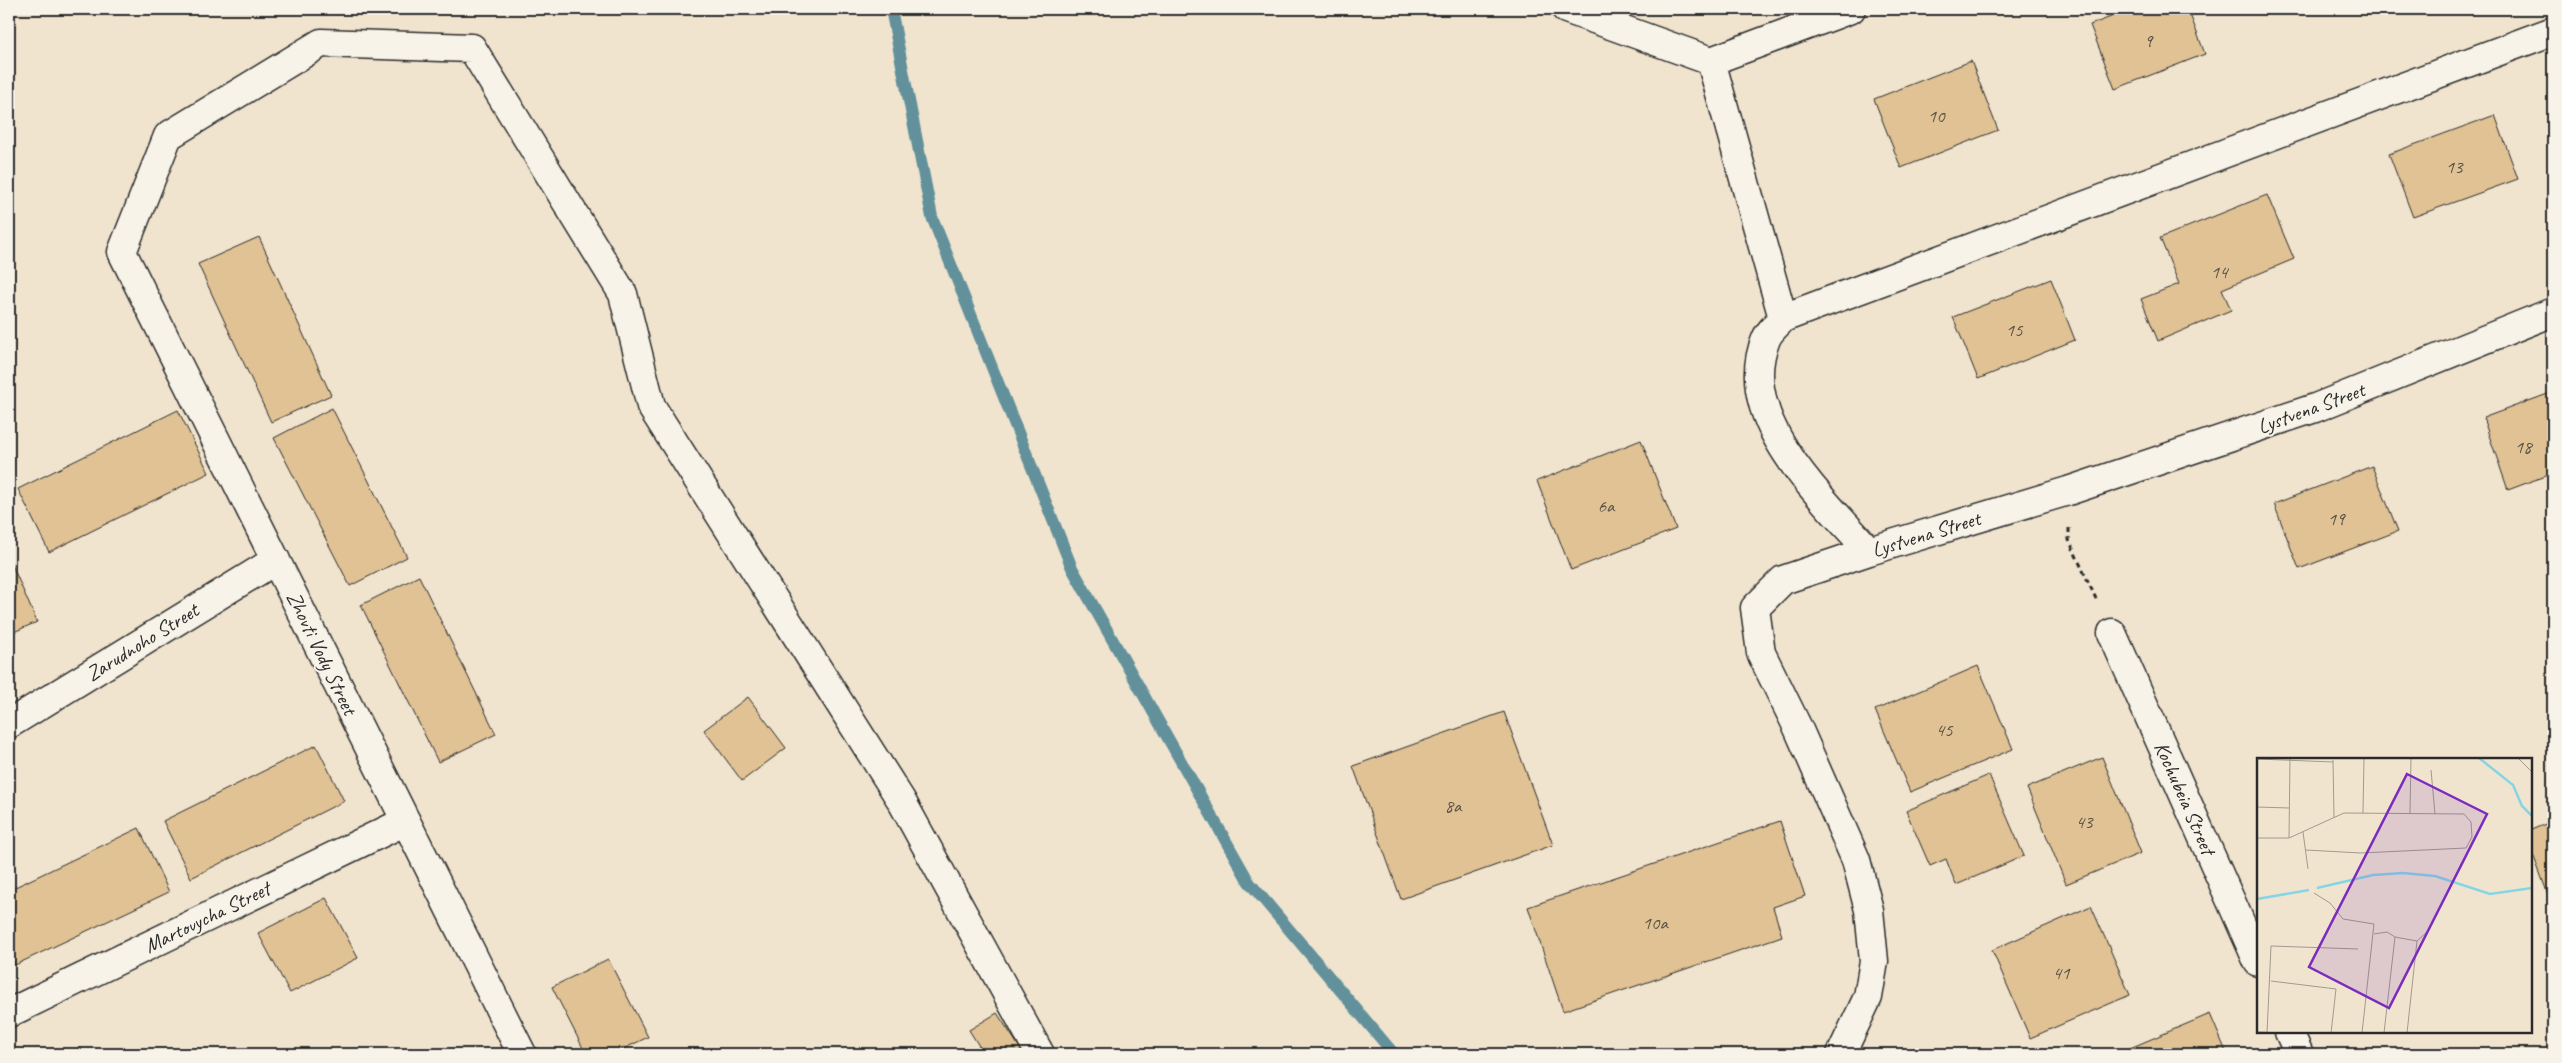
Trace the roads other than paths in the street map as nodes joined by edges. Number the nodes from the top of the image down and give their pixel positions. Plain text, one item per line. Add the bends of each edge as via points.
1 (1566, 9) edge
2 (1851, 9) edge
3 (2553, 31) edge
4 (1711, 61) junction
5 (2553, 312) edge
6 (1784, 318) junction
7 (1869, 551) junction
8 (276, 560) junction
9 (2112, 633) road end
10 (9, 724) edge
11 (406, 822) junction
12 (2257, 960) edge
13 (9, 1012) edge
14 (2289, 1033) edge
15 (522, 1054) edge
16 (1040, 1054) edge
17 (1841, 1054) edge
18 (2299, 1054) edge

1 - 4 street
2 - 4 street
3 - 6 street
4 - 6 street
5 - 7 street, Lystvena Street via 2315,408 2068,491
6 - 7 street via 1766,337 1761,361 1760,392 1772,430 1791,463
7 - 17 street, Lystvena Street via 1783,580 1755,608 1761,653 1856,860 1869,910 1874,961 1868,997
8 - 10 street, Zarudnoho Street
8 - 11 street, Zhovti Vody Street
8 - 16 street, Zhovti Vody Street via 122,252 168,136 321,43 472,48 623,294 651,406 901,800
9 - 12 street, Kochubeia Street
11 - 13 street, Martovycha Street
11 - 15 street, Zhovti Vody Street
14 - 18 street

